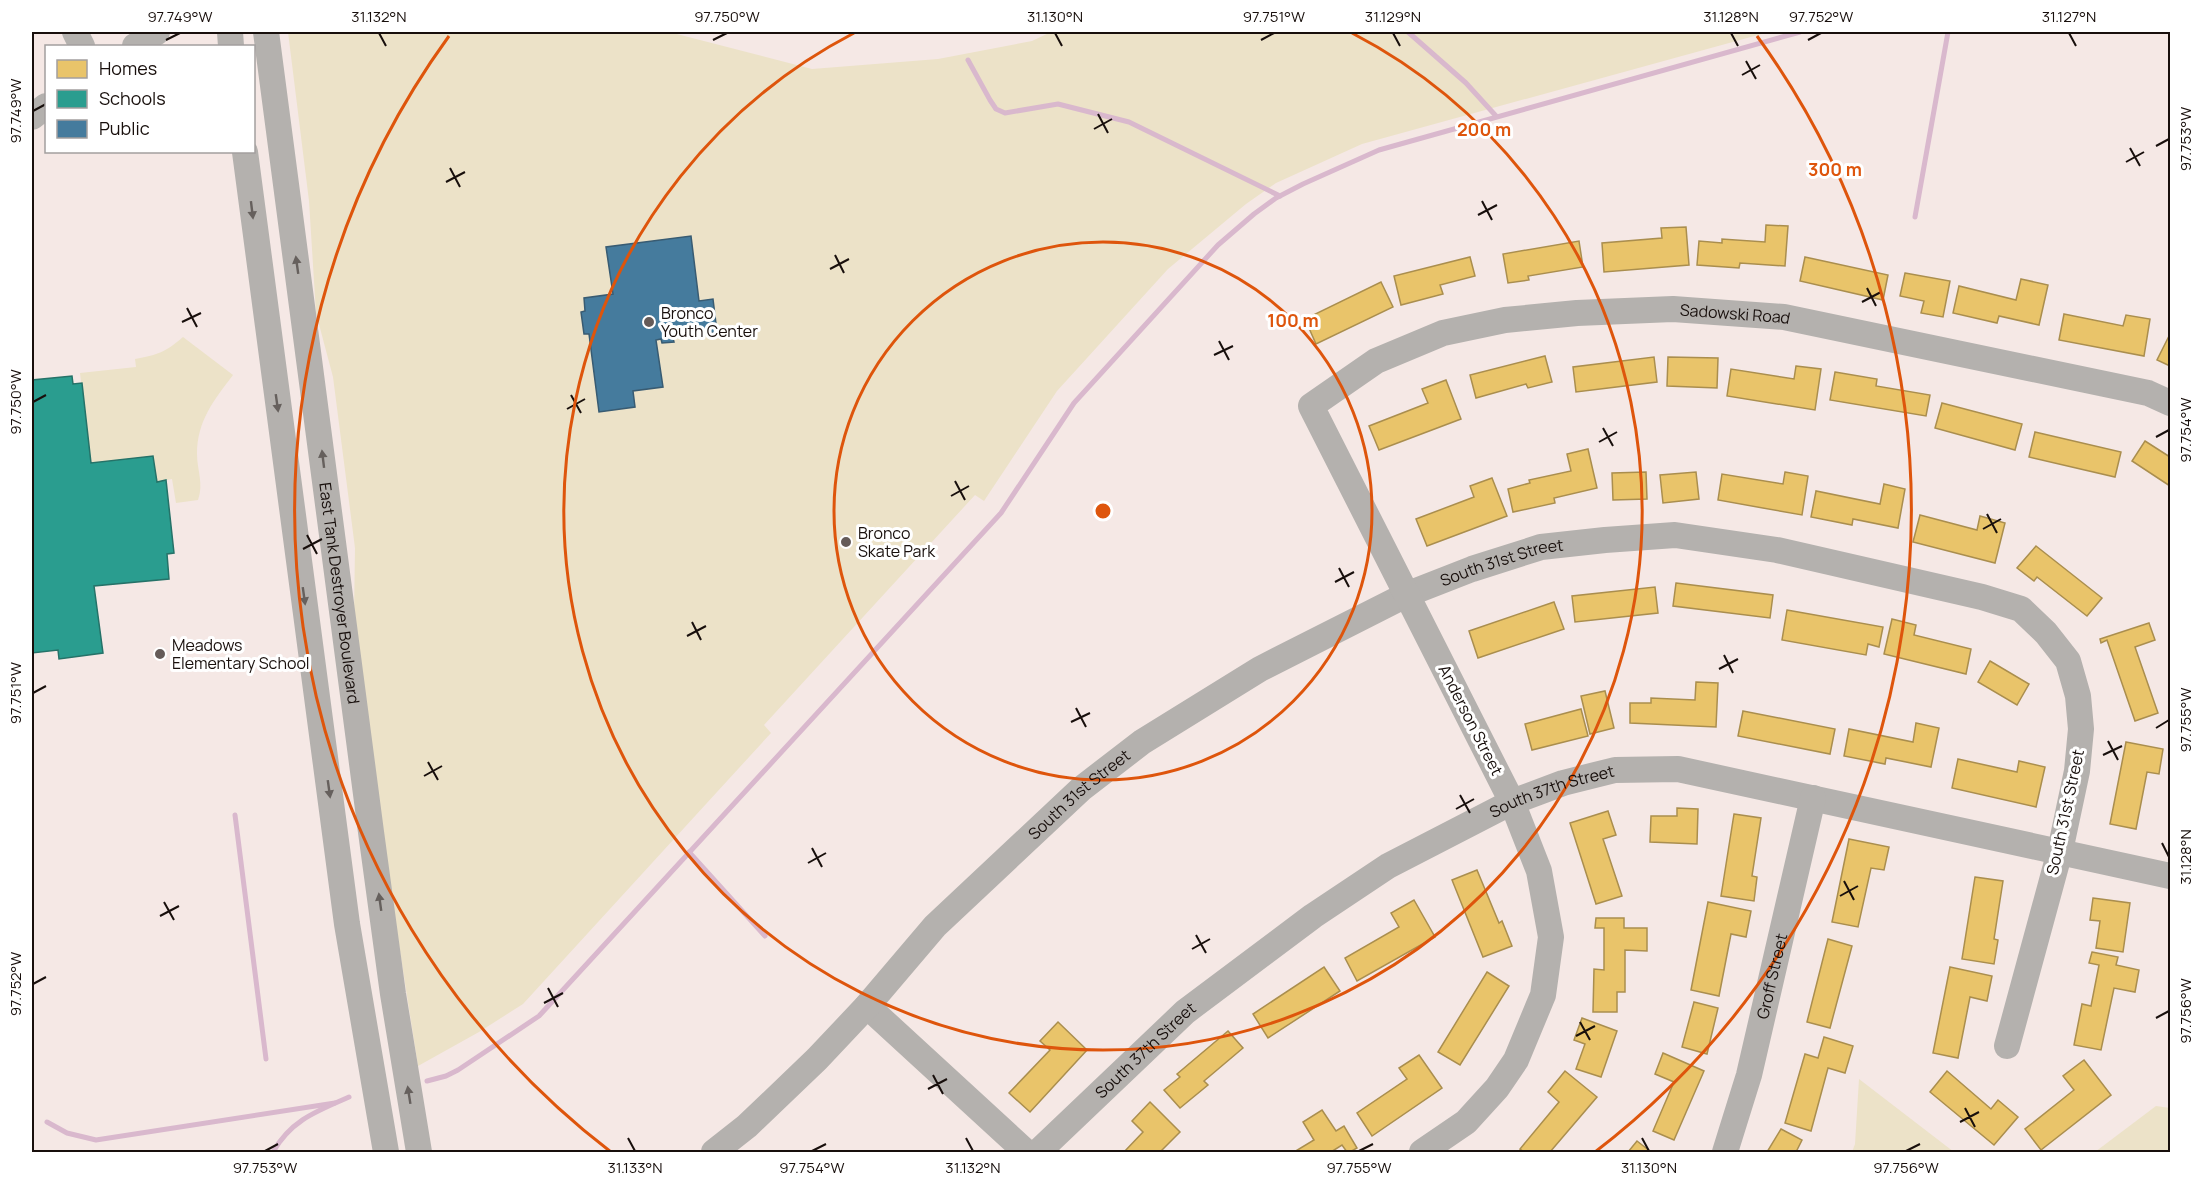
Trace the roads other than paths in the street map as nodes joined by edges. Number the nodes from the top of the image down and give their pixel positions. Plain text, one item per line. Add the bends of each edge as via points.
1 (157, 32) edge
2 (266, 32) edge
3 (137, 45) edge
4 (45, 107) edge
5 (32, 117) edge
6 (245, 153) edge
7 (2170, 403) edge
8 (1311, 406) joint
9 (1408, 594) junction
10 (1813, 798) junction
11 (1512, 802) junction
12 (2060, 851) junction
13 (2170, 876) edge
14 (867, 1006) junction
15 (2007, 1046) dead end
16 (386, 1152) edge
17 (419, 1152) edge
18 (714, 1152) edge
19 (1026, 1152) edge
20 (1038, 1152) edge
21 (1422, 1152) edge
22 (1725, 1152) edge

1 - 3 street
17 -> 2 street, East Tank Destroyer Boulevard via 375,867
4 - 5 street
6 -> 16 street via 347,924
7 - 8 street, Sadowski Road via 2148,393 1784,317 1673,309 1505,320 1443,333 1376,361
8 - 9 street, Anderson Street
9 - 11 street, Anderson Street
9 - 12 street, South 31st Street via 1541,547 1676,535 1777,550 2021,609 2068,662 2078,696 2081,729 2077,771
9 - 14 street, South 31st Street via 1260,669 1142,742 1081,789 934,926
10 - 11 street, South 37th Street via 1678,769 1615,770 1563,783
10 - 12 street, South 37th Street
10 - 22 street, Groff Street via 1749,1075
11 - 20 street, South 37th Street via 1388,866 1313,916 1185,1012
11 - 21 street, Anderson Street via 1539,871 1551,937 1544,995 1516,1060 1497,1088 1467,1122
12 - 13 street, South 37th Street
12 - 15 street, South 31st Street
14 - 18 street, South 31st Street via 747,1126
14 - 19 street

